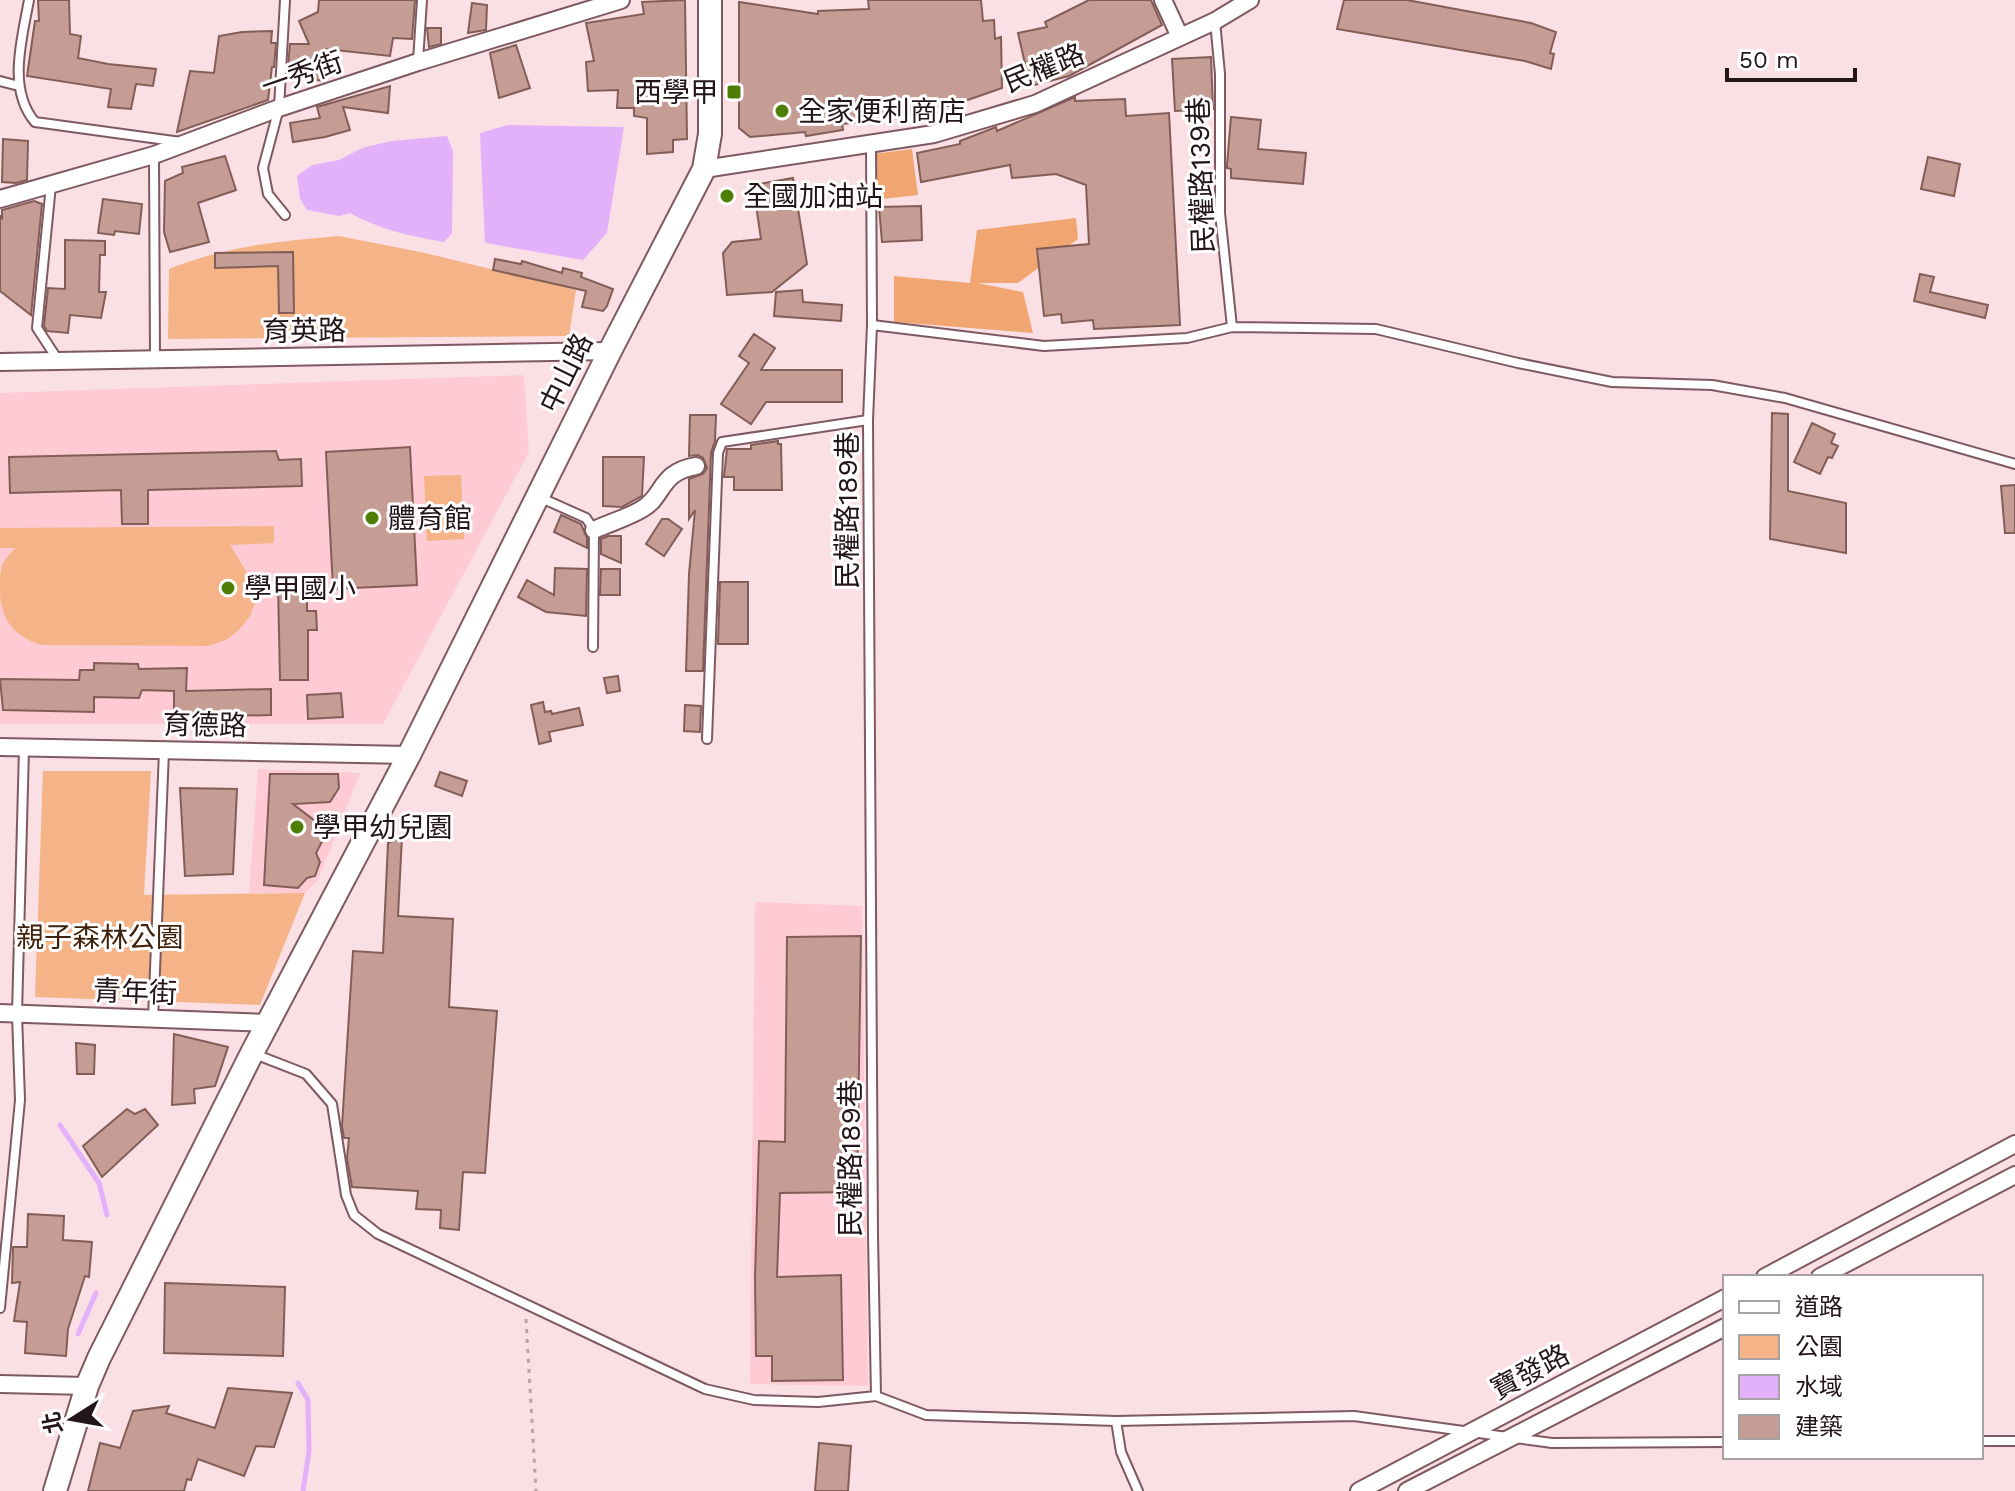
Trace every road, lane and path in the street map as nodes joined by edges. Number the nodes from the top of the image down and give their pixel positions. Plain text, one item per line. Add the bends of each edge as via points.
1 (29, 0) edge
2 (285, 0) edge
3 (422, 0) edge
4 (621, 0) edge
5 (710, 0) edge
6 (1163, 0) edge
7 (1250, 0) edge
8 (1215, 21) junction
9 (1180, 37) junction
10 (418, 62) junction
11 (0, 81) edge
12 (19, 86) junction
13 (279, 108) junction
14 (871, 142) junction
15 (189, 143) junction
16 (154, 155) junction
17 (704, 169) junction
18 (51, 185) junction
19 (0, 199) edge
20 (285, 215) dead end
21 (872, 325) junction
22 (1232, 327) junction
23 (610, 351) junction
24 (155, 359) junction
25 (59, 361) junction
26 (0, 362) edge
27 (868, 420) junction
28 (2015, 464) edge
29 (696, 466) dead end
30 (538, 497) junction
31 (594, 530) junction
32 (593, 647) dead end
33 (707, 739) dead end
34 (0, 747) edge
35 (24, 748) junction
36 (164, 751) junction
37 (409, 755) junction
38 (0, 1013) edge
39 (17, 1014) junction
40 (153, 1019) junction
41 (267, 1023) junction
42 (252, 1053) junction
43 (2015, 1144) edge
44 (13, 1175) junction
45 (2015, 1175) edge
46 (0, 1176) edge
47 (1769, 1275) edge
48 (1824, 1275) edge
49 (1723, 1299) edge
50 (525, 1306) junction
51 (0, 1308) edge
52 (1723, 1328) edge
53 (0, 1384) edge
54 (87, 1386) junction
55 (876, 1396) junction
56 (1116, 1421) junction
57 (1473, 1432) junction
58 (1517, 1437) junction
59 (1983, 1441) edge
60 (2015, 1441) edge
61 (1723, 1442) edge
62 (55, 1491) edge
63 (536, 1491) edge
64 (1138, 1491) edge
65 (1359, 1491) edge
66 (1407, 1491) edge

1 - 12 lane
2 - 13 lane
3 - 10 lane
4 - 10 street, 一秀街
5 - 17 main road, 中山路 via 710,134
6 - 9 street
7 - 8 street, 民權路
8 - 9 street, 民權路
8 - 22 lane, 民權路139巷 via 1220,213
9 - 14 street, 民權路 via 1035,104 934,134
10 - 13 street, 一秀街
11 - 12 lane
12 - 15 lane via 25,110 35,122
13 - 15 street, 一秀街
13 - 20 lane via 263,168 268,194
14 - 17 street, 民權路
14 - 21 lane, 民權路189巷
15 - 16 street, 一秀街
16 - 18 street, 一秀街
16 - 24 lane
17 - 23 main road, 中山路
18 - 19 street, 一秀街
18 - 25 lane via 37,328
21 - 22 lane via 1044,346 1187,338
21 - 27 lane, 民權路189巷
22 - 28 lane via 1376,329 1612,382 1712,385
23 - 24 street, 育英路
23 - 30 main road, 中山路
24 - 25 street, 育英路
25 - 26 street, 育英路
27 - 33 lane via 722,442
27 - 55 lane, 民權路189巷
29 - 31 street via 681,469 663,484 646,508
30 - 31 lane via 586,518
30 - 37 main road, 中山路
31 - 32 lane
34 - 35 street, 育德路
35 - 36 street, 育德路
35 - 39 lane
36 - 37 street, 育德路
36 - 40 lane
37 - 41 main road, 中山路
38 - 39 street, 青年街
39 - 40 street, 青年街
39 - 44 lane via 20,1100
40 - 41 street, 青年街
41 - 42 main road, 中山路
42 - 50 lane via 306,1074 332,1104 354,1215 378,1234
42 - 54 main road, 中山路
43 - 47 street
44 - 46 lane
44 - 51 lane
45 - 48 street
49 - 57 street, 寶發路
50 - 55 lane via 705,1389 754,1400 818,1402
50 - 63 path
52 - 58 street, 寶發路
53 - 54 street
54 - 62 main road, 中山路
55 - 56 lane via 926,1415
56 - 57 lane via 1354,1416
56 - 64 lane via 1121,1452
57 - 58 lane
57 - 65 street, 寶發路
58 - 61 lane via 1552,1443
58 - 66 street, 寶發路
59 - 60 lane

